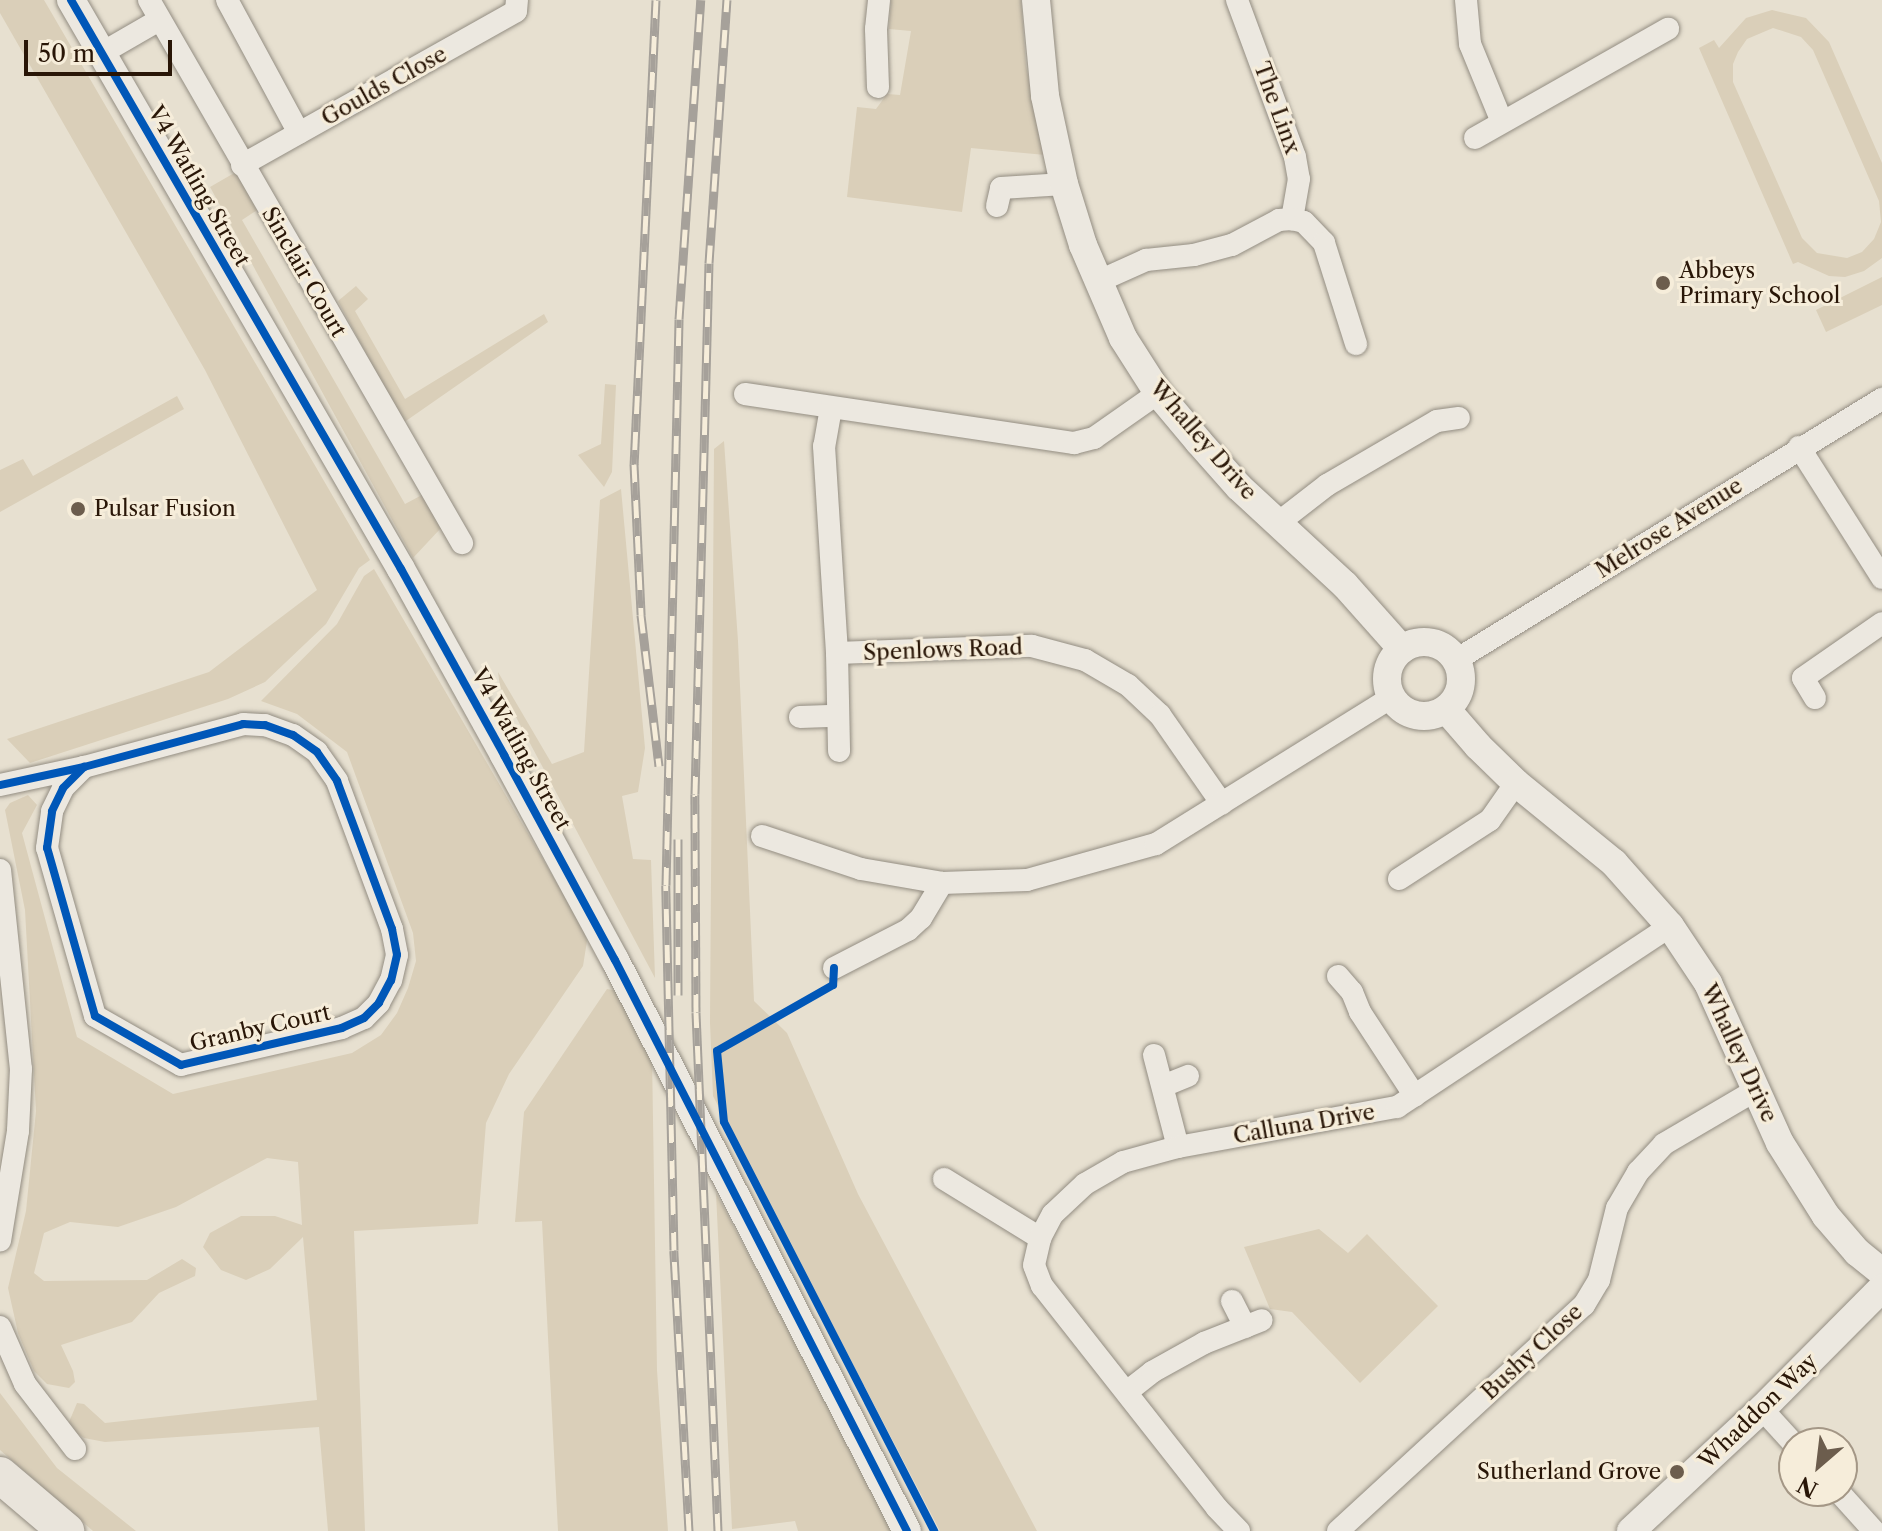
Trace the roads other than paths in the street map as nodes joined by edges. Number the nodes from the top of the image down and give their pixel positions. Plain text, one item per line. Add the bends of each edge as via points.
1 (71, 0) edge
2 (227, 0) edge
3 (517, 0) edge
4 (879, 0) edge
5 (1036, 0) edge
6 (1237, 0) edge
7 (1466, 0) edge
8 (154, 10) edge
9 (1668, 29) dead end
10 (102, 53) junction
11 (878, 87) dead end
12 (1502, 122) junction
13 (299, 133) junction
14 (1475, 138) dead end
15 (242, 165) junction
16 (1064, 184) junction
17 (997, 206) dead end
18 (1292, 219) junction
19 (1097, 282) junction
20 (1356, 344) dead end
21 (1158, 393) junction
22 (745, 394) dead end
23 (1882, 399) edge
24 (831, 408) junction
25 (1459, 418) dead end
26 (1799, 447) junction
27 (1278, 523) junction
28 (462, 543) dead end
29 (1882, 578) edge
30 (1882, 623) edge
31 (1402, 649) junction
32 (837, 653) junction
33 (1456, 660) junction
34 (1392, 697) junction
35 (1815, 698) dead end
36 (1446, 709) junction
37 (836, 716) junction
38 (800, 717) dead end
39 (839, 751) dead end
40 (84, 767) junction
41 (1516, 783) junction
42 (0, 785) edge
43 (1222, 804) junction
44 (762, 836) dead end
45 (0, 870) edge
46 (1399, 879) dead end
47 (942, 883) junction
48 (1670, 926) junction
49 (834, 968) dead end
50 (1338, 976) dead end
51 (1154, 1055) dead end
52 (1188, 1076) dead end
53 (1163, 1086) junction
54 (1756, 1090) junction
55 (1415, 1096) junction
56 (1178, 1147) junction
57 (944, 1179) dead end
58 (1040, 1238) junction
59 (0, 1241) edge
60 (1882, 1272) edge
61 (1882, 1288) edge
62 (1232, 1301) dead end
63 (0, 1327) edge
64 (1128, 1391) junction
65 (1762, 1409) junction
66 (1778, 1427) edge
67 (75, 1449) dead end
68 (0, 1475) edge
69 (1852, 1507) edge
70 (66, 1531) edge
71 (907, 1531) edge
72 (1239, 1531) edge
73 (1338, 1531) edge
74 (1631, 1531) edge
75 (1874, 1531) edge

1 - 10 street, V4 Watling Street
2 - 13 street
3 - 13 street, Goulds Close via 516,11
4 - 11 street
5 - 16 street, Whalley Drive via 1045,96
6 - 18 street, The Linx via 1295,157 1299,179
7 - 12 street via 1470,44
8 - 10 street
8 - 15 street, Sinclair Court
9 - 12 street
10 - 71 street, V4 Watling Street via 504,755 615,960
12 - 14 street
13 - 15 street, Goulds Close
15 - 28 street, Sinclair Court
16 - 17 street via 1001,188
16 - 19 street, Whalley Drive
18 - 19 street via 1279,220 1232,245 1146,260
18 - 20 street via 1304,222 1324,243
19 - 21 street, Whalley Drive via 1123,338
21 - 24 street via 1094,438 1074,443
21 - 27 street, Whalley Drive via 1239,487
22 - 24 street
23 - 26 street, Melrose Avenue
24 - 32 street, Spenlows Road via 824,446
25 - 27 street via 1437,421 1304,499
26 - 29 street
26 - 33 street, Melrose Avenue
27 - 31 street, Whalley Drive via 1345,585
30 - 35 street via 1803,678
31 - 33 street via 1438,644
31 - 34 street via 1389,666
32 - 37 street, Spenlows Road
32 - 43 street, Spenlows Road via 1032,646 1085,660 1128,685 1160,715
33 - 36 street via 1461,670 1459,692
34 - 36 street via 1410,713 1423,716
34 - 43 street
36 - 41 street, Whalley Drive
37 - 38 street
37 - 39 street, Spenlows Road
40 - 40 street, Granby Court via 243,724 293,735 317,752 337,781 392,929 397,955 379,1003 364,1018 342,1028 181,1065 95,1016 47,848 52,811 63,788
40 - 42 street, Granby Court
41 - 46 street via 1490,820
41 - 48 street, Whalley Drive via 1614,863
43 - 47 street via 1156,844 1093,864 1027,880
44 - 47 street via 861,869
45 - 59 street via 21,1069 18,1131
47 - 49 street via 908,930 857,944
48 - 54 street, Whalley Drive via 1708,983
48 - 55 street, Calluna Drive
50 - 55 street
51 - 53 street
52 - 53 street
53 - 56 street
54 - 60 street, Whalley Drive via 1780,1143 1826,1216
54 - 73 street, Bushy Close via 1664,1144 1617,1208 1599,1280 1584,1305
55 - 56 street, Calluna Drive via 1397,1107
56 - 58 street, Calluna Drive via 1123,1162 1085,1184 1053,1214
57 - 58 street via 965,1202
58 - 64 street via 1034,1265 1042,1286
61 - 65 street, Whaddon Way
62 - 64 street via 1253,1324 1177,1358
63 - 67 street via 25,1384
64 - 72 street
65 - 66 street
65 - 74 street, Whaddon Way
68 - 70 highway
69 - 75 street

